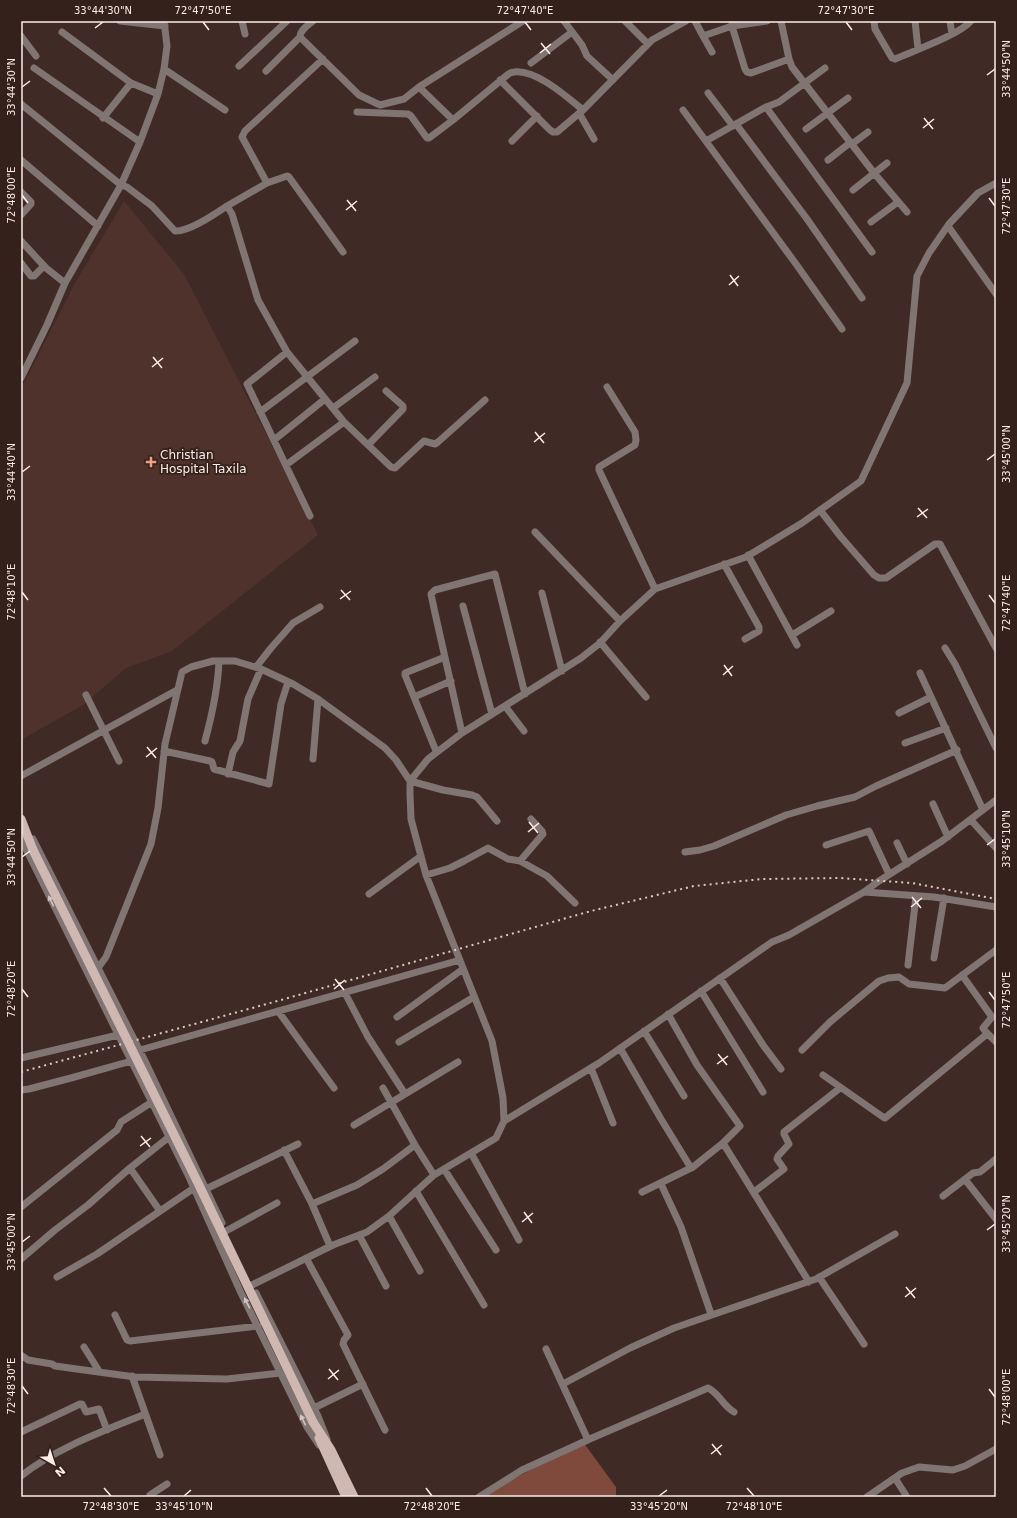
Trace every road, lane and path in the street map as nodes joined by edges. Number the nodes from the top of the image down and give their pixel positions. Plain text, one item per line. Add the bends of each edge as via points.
1 (120, 21) edge
2 (242, 21) edge
3 (287, 21) edge
4 (313, 21) edge
5 (523, 21) edge
6 (564, 21) edge
7 (686, 21) edge
8 (695, 21) edge
9 (767, 21) edge
10 (781, 21) edge
11 (874, 21) edge
12 (915, 21) edge
13 (950, 21) edge
14 (971, 21) edge
15 (627, 22) edge
16 (732, 23) edge
17 (165, 24) edge
18 (62, 32) dead end
19 (572, 32) junction
20 (245, 34) dead end
21 (952, 34) junction
22 (21, 36) edge
23 (703, 36) junction
24 (300, 37) junction
25 (648, 44) junction
26 (918, 49) junction
27 (712, 52) dead end
28 (36, 56) dead end
29 (323, 59) junction
30 (789, 59) junction
31 (531, 63) dead end
32 (239, 66) dead end
33 (34, 68) dead end
34 (825, 68) dead end
35 (164, 69) junction
36 (266, 71) dead end
37 (500, 80) junction
38 (613, 80) junction
39 (804, 82) junction
40 (131, 83) junction
41 (419, 87) junction
42 (158, 94) junction
43 (708, 94) dead end
44 (848, 98) dead end
45 (21, 104) edge
46 (766, 107) junction
47 (225, 110) dead end
48 (683, 110) dead end
49 (357, 112) dead end
50 (581, 112) junction
51 (827, 112) junction
52 (537, 116) junction
53 (103, 118) junction
54 (453, 120) junction
55 (734, 125) junction
56 (806, 129) dead end
57 (868, 132) dead end
58 (594, 140) dead end
59 (512, 141) dead end
60 (706, 141) junction
61 (140, 142) junction
62 (851, 143) junction
63 (21, 160) edge
64 (828, 160) dead end
65 (888, 163) dead end
66 (874, 173) junction
67 (996, 183) edge
68 (267, 184) junction
69 (121, 185) junction
70 (852, 190) dead end
71 (21, 192) edge
72 (898, 202) junction
73 (227, 206) junction
74 (906, 212) dead end
75 (21, 215) edge
76 (871, 222) dead end
77 (98, 226) junction
78 (948, 226) junction
79 (21, 241) edge
80 (343, 252) dead end
81 (872, 252) dead end
82 (21, 263) edge
83 (44, 266) junction
84 (65, 283) junction
85 (996, 294) edge
86 (862, 298) dead end
87 (842, 329) dead end
88 (355, 341) dead end
89 (287, 352) junction
90 (21, 376) edge
91 (307, 377) junction
92 (375, 377) dead end
93 (607, 387) dead end
94 (386, 391) dead end
95 (325, 399) junction
96 (485, 400) dead end
97 (333, 408) junction
98 (260, 412) junction
99 (344, 422) junction
100 (274, 440) junction
101 (368, 445) junction
102 (286, 465) junction
103 (820, 510) junction
104 (310, 516) dead end
105 (535, 532) dead end
106 (748, 555) junction
107 (724, 564) junction
108 (655, 589) junction
109 (542, 593) dead end
110 (463, 606) dead end
111 (320, 607) dead end
112 (830, 611) dead end
113 (620, 620) junction
114 (792, 635) junction
115 (745, 639) dead end
116 (600, 642) junction
117 (797, 645) dead end
118 (945, 648) dead end
119 (996, 648) edge
120 (445, 657) junction
121 (219, 661) junction
122 (258, 668) junction
123 (562, 671) junction
124 (920, 673) dead end
125 (451, 681) junction
126 (288, 682) junction
127 (177, 690) junction
128 (525, 694) junction
129 (86, 695) dead end
130 (931, 696) junction
131 (414, 697) junction
132 (646, 697) dead end
133 (318, 700) junction
134 (505, 706) junction
135 (899, 713) dead end
136 (492, 714) junction
137 (946, 728) junction
138 (104, 730) junction
139 (524, 731) dead end
140 (462, 733) junction
141 (205, 741) dead end
142 (905, 743) dead end
143 (996, 748) edge
144 (956, 750) junction
145 (164, 751) junction
146 (436, 751) junction
147 (313, 759) dead end
148 (119, 761) dead end
149 (228, 774) junction
150 (21, 776) edge
151 (410, 781) junction
152 (933, 804) dead end
153 (995, 804) edge
154 (983, 810) junction
155 (21, 818) edge
156 (531, 819) dead end
157 (971, 820) junction
158 (497, 821) dead end
159 (21, 830) edge
160 (948, 837) junction
161 (21, 839) edge
162 (897, 843) dead end
163 (826, 845) dead end
164 (996, 848) edge
165 (33, 850) junction
166 (685, 852) dead end
167 (421, 856) junction
168 (520, 861) junction
169 (907, 864) junction
170 (889, 874) junction
171 (426, 875) junction
172 (864, 892) junction
173 (369, 894) dead end
174 (916, 896) junction
175 (944, 898) junction
176 (575, 903) dead end
177 (996, 907) edge
178 (996, 950) edge
179 (934, 958) dead end
180 (460, 960) junction
181 (908, 965) dead end
182 (98, 968) junction
183 (463, 969) junction
184 (962, 975) junction
185 (720, 978) junction
186 (701, 991) junction
187 (344, 993) junction
188 (474, 998) junction
189 (278, 1011) junction
190 (668, 1014) junction
191 (397, 1017) dead end
192 (644, 1031) junction
193 (987, 1034) junction
194 (118, 1035) junction
195 (400, 1042) dead end
196 (996, 1042) edge
197 (620, 1048) junction
198 (140, 1050) junction
199 (802, 1050) dead end
200 (21, 1058) edge
201 (144, 1058) junction
202 (130, 1061) junction
203 (458, 1062) dead end
204 (590, 1068) junction
205 (781, 1069) dead end
206 (823, 1075) dead end
207 (334, 1088) dead end
208 (383, 1088) dead end
209 (840, 1088) junction
210 (21, 1090) edge
211 (763, 1092) dead end
212 (405, 1094) junction
213 (684, 1096) dead end
214 (152, 1102) junction
215 (392, 1103) junction
216 (504, 1121) junction
217 (613, 1123) dead end
218 (354, 1125) dead end
219 (169, 1137) junction
220 (723, 1143) junction
221 (298, 1144) dead end
222 (415, 1144) junction
223 (284, 1150) junction
224 (471, 1153) junction
225 (996, 1159) edge
226 (130, 1168) junction
227 (691, 1168) junction
228 (444, 1169) junction
229 (434, 1175) junction
230 (967, 1182) dead end
231 (661, 1184) junction
232 (194, 1188) junction
233 (206, 1189) junction
234 (416, 1191) junction
235 (642, 1192) dead end
236 (754, 1192) junction
237 (943, 1196) dead end
238 (277, 1203) dead end
239 (312, 1204) junction
240 (21, 1207) edge
241 (160, 1211) junction
242 (389, 1216) junction
243 (996, 1219) edge
244 (226, 1231) junction
245 (895, 1234) dead end
246 (359, 1235) junction
247 (518, 1240) dead end
248 (330, 1246) junction
249 (21, 1248) edge
250 (496, 1250) dead end
251 (27, 1254) junction
252 (306, 1258) junction
253 (21, 1259) edge
254 (420, 1271) dead end
255 (57, 1277) dead end
256 (819, 1277) junction
257 (809, 1282) junction
258 (252, 1285) junction
259 (386, 1286) dead end
260 (484, 1305) dead end
261 (711, 1314) junction
262 (115, 1315) dead end
263 (258, 1326) junction
264 (864, 1344) dead end
265 (84, 1347) dead end
266 (546, 1349) dead end
267 (21, 1354) edge
268 (99, 1372) junction
269 (280, 1373) junction
270 (132, 1376) junction
271 (363, 1384) junction
272 (563, 1384) junction
273 (314, 1408) junction
274 (734, 1412) dead end
275 (145, 1414) junction
276 (107, 1430) junction
277 (385, 1430) dead end
278 (21, 1432) edge
279 (588, 1440) junction
280 (996, 1449) edge
281 (328, 1451) junction
282 (160, 1455) dead end
283 (21, 1476) edge
284 (895, 1478) junction
285 (167, 1484) dead end
286 (149, 1496) edge
287 (872, 1496) edge
288 (346, 1497) edge
289 (354, 1497) edge
290 (479, 1497) edge
291 (907, 1497) edge

1 - 17 street
2 - 20 street
3 - 32 street
4 - 24 street via 303,30
5 - 41 street
6 - 19 street
7 - 25 street
8 - 23 street
9 - 16 street
10 - 30 street
11 - 26 street via 875,29 895,60
12 - 26 street
13 - 21 street
14 - 21 street
15 - 25 street
16 - 23 street
16 - 30 street via 747,72
17 - 35 street via 167,46
18 - 40 street
19 - 31 street
19 - 38 street via 587,56
21 - 26 street
22 - 28 street
23 - 27 street
24 - 29 street
24 - 36 street
25 - 38 street
29 - 41 street via 359,95 380,105 404,99
29 - 68 street via 245,131 242,137
30 - 39 street via 792,68
33 - 53 street
34 - 39 street
35 - 42 street
35 - 47 street
37 - 50 street via 513,72 536,76 562,91
37 - 52 street
37 - 54 street
38 - 50 street
39 - 46 street via 779,102
39 - 51 street
40 - 42 street
40 - 53 street
41 - 54 street
42 - 61 street
43 - 55 street
44 - 51 street
45 - 69 street
46 - 55 street
46 - 81 street
48 - 60 street
49 - 54 street via 408,114 427,138
50 - 52 street via 557,132 553,132
50 - 58 street
51 - 56 street
51 - 62 street
52 - 59 street
53 - 61 street
55 - 60 street
55 - 86 street via 807,219
57 - 62 street
60 - 87 street
61 - 69 street
62 - 64 street
62 - 66 street
63 - 77 street
65 - 66 street
66 - 70 street
66 - 72 street
67 - 78 street via 978,193
68 - 73 street
68 - 80 street via 289,177
69 - 73 street via 128,187 152,206 175,231 188,229
69 - 77 street
71 - 75 street via 31,204
72 - 74 street
72 - 76 street
73 - 89 street via 232,214 258,300
77 - 84 street
78 - 85 street
78 - 103 street via 917,276 907,383 861,481
79 - 83 street
82 - 83 street via 31,276
83 - 84 street
84 - 90 street
88 - 91 street
89 - 91 street
89 - 98 street via 247,384
91 - 95 street
91 - 98 street
92 - 97 street
93 - 108 street via 635,432 636,440 635,445 599,467 599,470
94 - 101 street via 403,406 403,409
95 - 97 street
95 - 100 street
96 - 101 street via 438,442 435,444 424,441 395,468 386,463
97 - 99 street
98 - 100 street
99 - 101 street
99 - 102 street
100 - 102 street
102 - 104 street
103 - 106 street
103 - 119 street via 879,578 886,578 936,544 940,544
105 - 113 street
106 - 107 street
106 - 114 street
107 - 108 street
107 - 115 street via 759,627 759,632
108 - 113 street
109 - 123 street
110 - 136 street
111 - 122 street via 293,623 271,648
112 - 114 street
113 - 116 street
114 - 117 street
116 - 123 street
116 - 132 street
118 - 143 street
120 - 125 street
120 - 128 street via 431,594 435,590 495,574
120 - 131 street via 405,673
121 - 122 street via 235,661
121 - 127 street via 191,667 182,672
121 - 141 street via 212,713
122 - 126 street
122 - 149 street via 248,699 240,741 233,752
123 - 128 street
124 - 130 street
125 - 131 street
125 - 140 street
126 - 133 street
126 - 149 street via 281,704 269,784
127 - 138 street
127 - 145 street
128 - 134 street
129 - 138 street
130 - 135 street
130 - 137 street
131 - 146 street
133 - 147 street
133 - 151 street via 385,748
134 - 136 street
134 - 139 street
136 - 140 street
137 - 142 street
137 - 144 street
138 - 148 street
138 - 150 street
140 - 146 street
144 - 154 street
144 - 166 street via 854,797 786,815 714,846
145 - 149 street via 210,761 214,769
145 - 182 street via 151,844 106,957
146 - 151 street
151 - 158 street via 477,797
151 - 167 street via 411,819
152 - 160 street
153 - 154 street
154 - 157 street
155 - 165 main road
155 - 182 street
156 - 168 street via 543,834
157 - 160 street
157 - 164 street
159 - 165 main road
160 - 169 street
194 -> 161 street
162 - 169 street
163 - 170 street via 869,831
165 - 281 main road, bridge
167 - 171 street
167 - 173 street
168 - 171 street via 508,859 488,848 450,868
168 - 176 street via 547,876
169 - 170 street
170 - 172 street
171 - 180 street
172 - 174 street
172 - 185 street via 772,942
174 - 175 street
174 - 181 street
175 - 177 street
175 - 179 street
178 - 184 street
180 - 183 street
180 - 187 street
182 - 198 street
183 - 188 street
183 - 191 street
184 - 193 street via 992,1017 983,1028
184 - 199 street via 945,988 909,984 899,977 879,981 830,1022
185 - 186 street
185 - 205 street
186 - 190 street
186 - 211 street
187 - 189 street
187 - 212 street via 368,1037
188 - 195 street
188 - 216 street via 492,1041 503,1098
189 - 198 street
189 - 207 street
190 - 192 street
190 - 220 street via 697,1065 740,1126
192 - 197 street
192 - 213 street
193 - 196 street
193 - 209 street via 885,1118
194 - 200 street
194 - 202 street
197 - 204 street
197 - 227 street
198 - 201 street
201 - 202 street
201 - 233 street
202 - 210 street
202 - 214 street
203 - 212 street
204 - 216 street
204 - 217 street
206 - 209 street
208 - 215 street
209 - 236 street via 784,1132 789,1144 777,1159 784,1169
212 - 215 street
214 - 219 street
214 - 240 street via 121,1122 117,1130
215 - 218 street
215 - 222 street
216 - 224 street via 496,1138
219 - 226 street
219 - 232 street
220 - 227 street
220 - 236 street
221 - 223 street
222 - 229 street
222 - 239 street via 357,1185
223 - 233 street
223 - 239 street
224 - 228 street
224 - 247 street
225 - 237 street
226 - 241 street
226 - 251 street
227 - 231 street
228 - 229 street
228 - 250 street
229 - 234 street
230 - 243 street
231 - 235 street
231 - 261 street via 681,1227
232 - 241 street
263 -> 232 street
233 - 244 street
234 - 242 street
234 - 260 street
236 - 257 street
238 - 244 street
239 - 248 street
241 - 255 street via 97,1254
242 - 246 street
242 - 254 street
244 - 258 street
245 - 256 street
246 - 248 street
246 - 259 street
248 - 252 street
249 - 251 street
251 - 253 street
252 - 258 street
252 - 271 street via 348,1335 343,1344
256 - 257 street
256 - 264 street
257 - 261 street
258 - 273 street
261 - 272 street via 630,1348
262 - 263 street via 127,1340 130,1341
263 - 269 street
265 - 268 street
266 - 272 street
267 - 268 street via 28,1360
268 - 270 street
269 - 270 street via 227,1379
281 -> 269 street via 307,1427
270 - 275 street
271 - 273 street
271 - 277 street
272 - 279 street
273 - 281 street
274 - 279 street via 708,1388
275 - 276 street
275 - 282 street
276 - 278 street via 99,1409 86,1412 80,1404
276 - 283 street via 55,1455
279 - 290 street via 522,1470
280 - 284 street via 953,1470 919,1467
281 - 288 main road
281 - 289 main road
284 - 287 street
284 - 291 street
285 - 286 street

